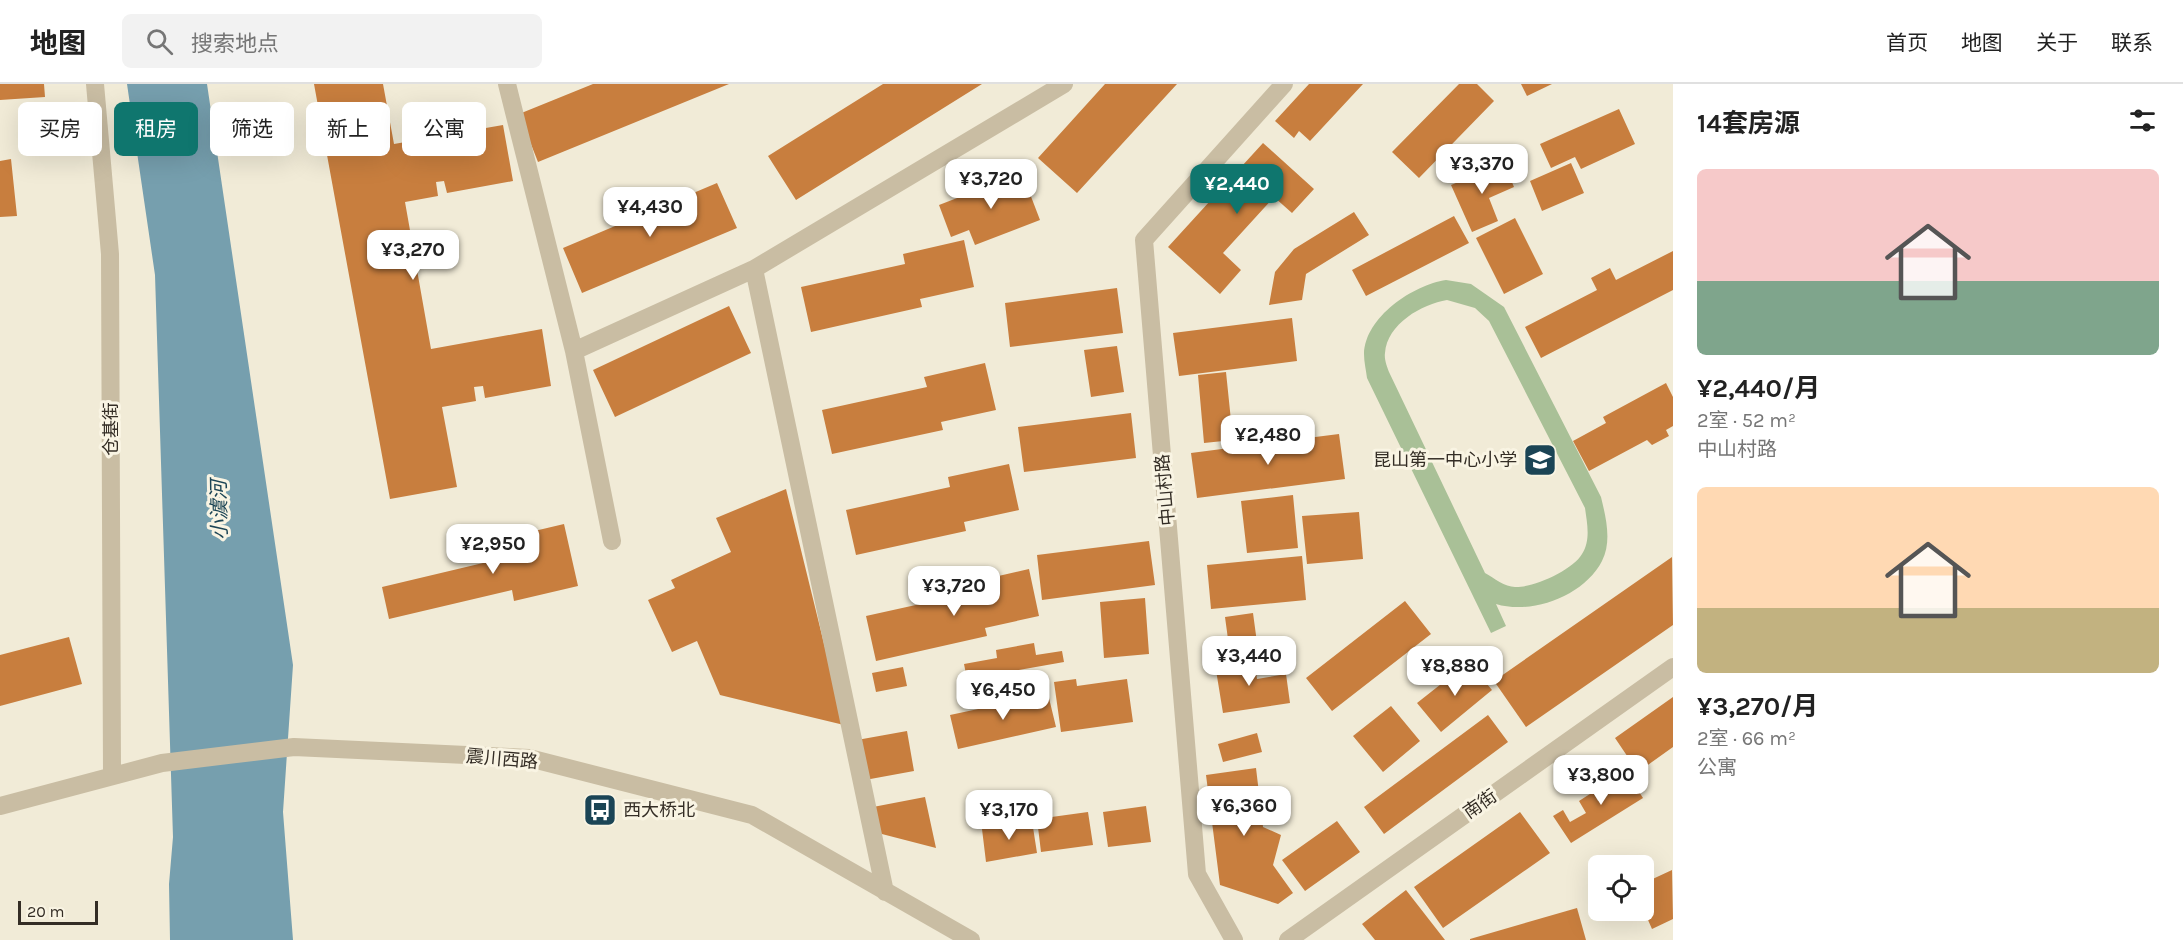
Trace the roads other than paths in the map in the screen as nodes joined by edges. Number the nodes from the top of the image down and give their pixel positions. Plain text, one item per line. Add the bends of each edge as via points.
1 (95, 84) edge
2 (507, 84) edge
3 (1064, 84) edge
4 (1284, 84) edge
5 (754, 269) junction
6 (574, 351) junction
7 (612, 541) dead end
8 (1673, 667) edge
9 (112, 775) junction
10 (0, 806) edge
11 (885, 892) junction
12 (970, 940) edge
13 (1234, 940) edge
14 (1288, 940) edge

1 - 9 street, 仓基街 via 110,254
2 - 6 street
3 - 5 street
4 - 13 street, 中山村路 via 1144,240 1197,874
5 - 6 street
5 - 11 street
6 - 7 street
8 - 14 street, 南街
9 - 10 street, 震川西路
9 - 11 street, 震川西路 via 162,764 294,747 530,758 752,815
11 - 12 street, 震川西路

